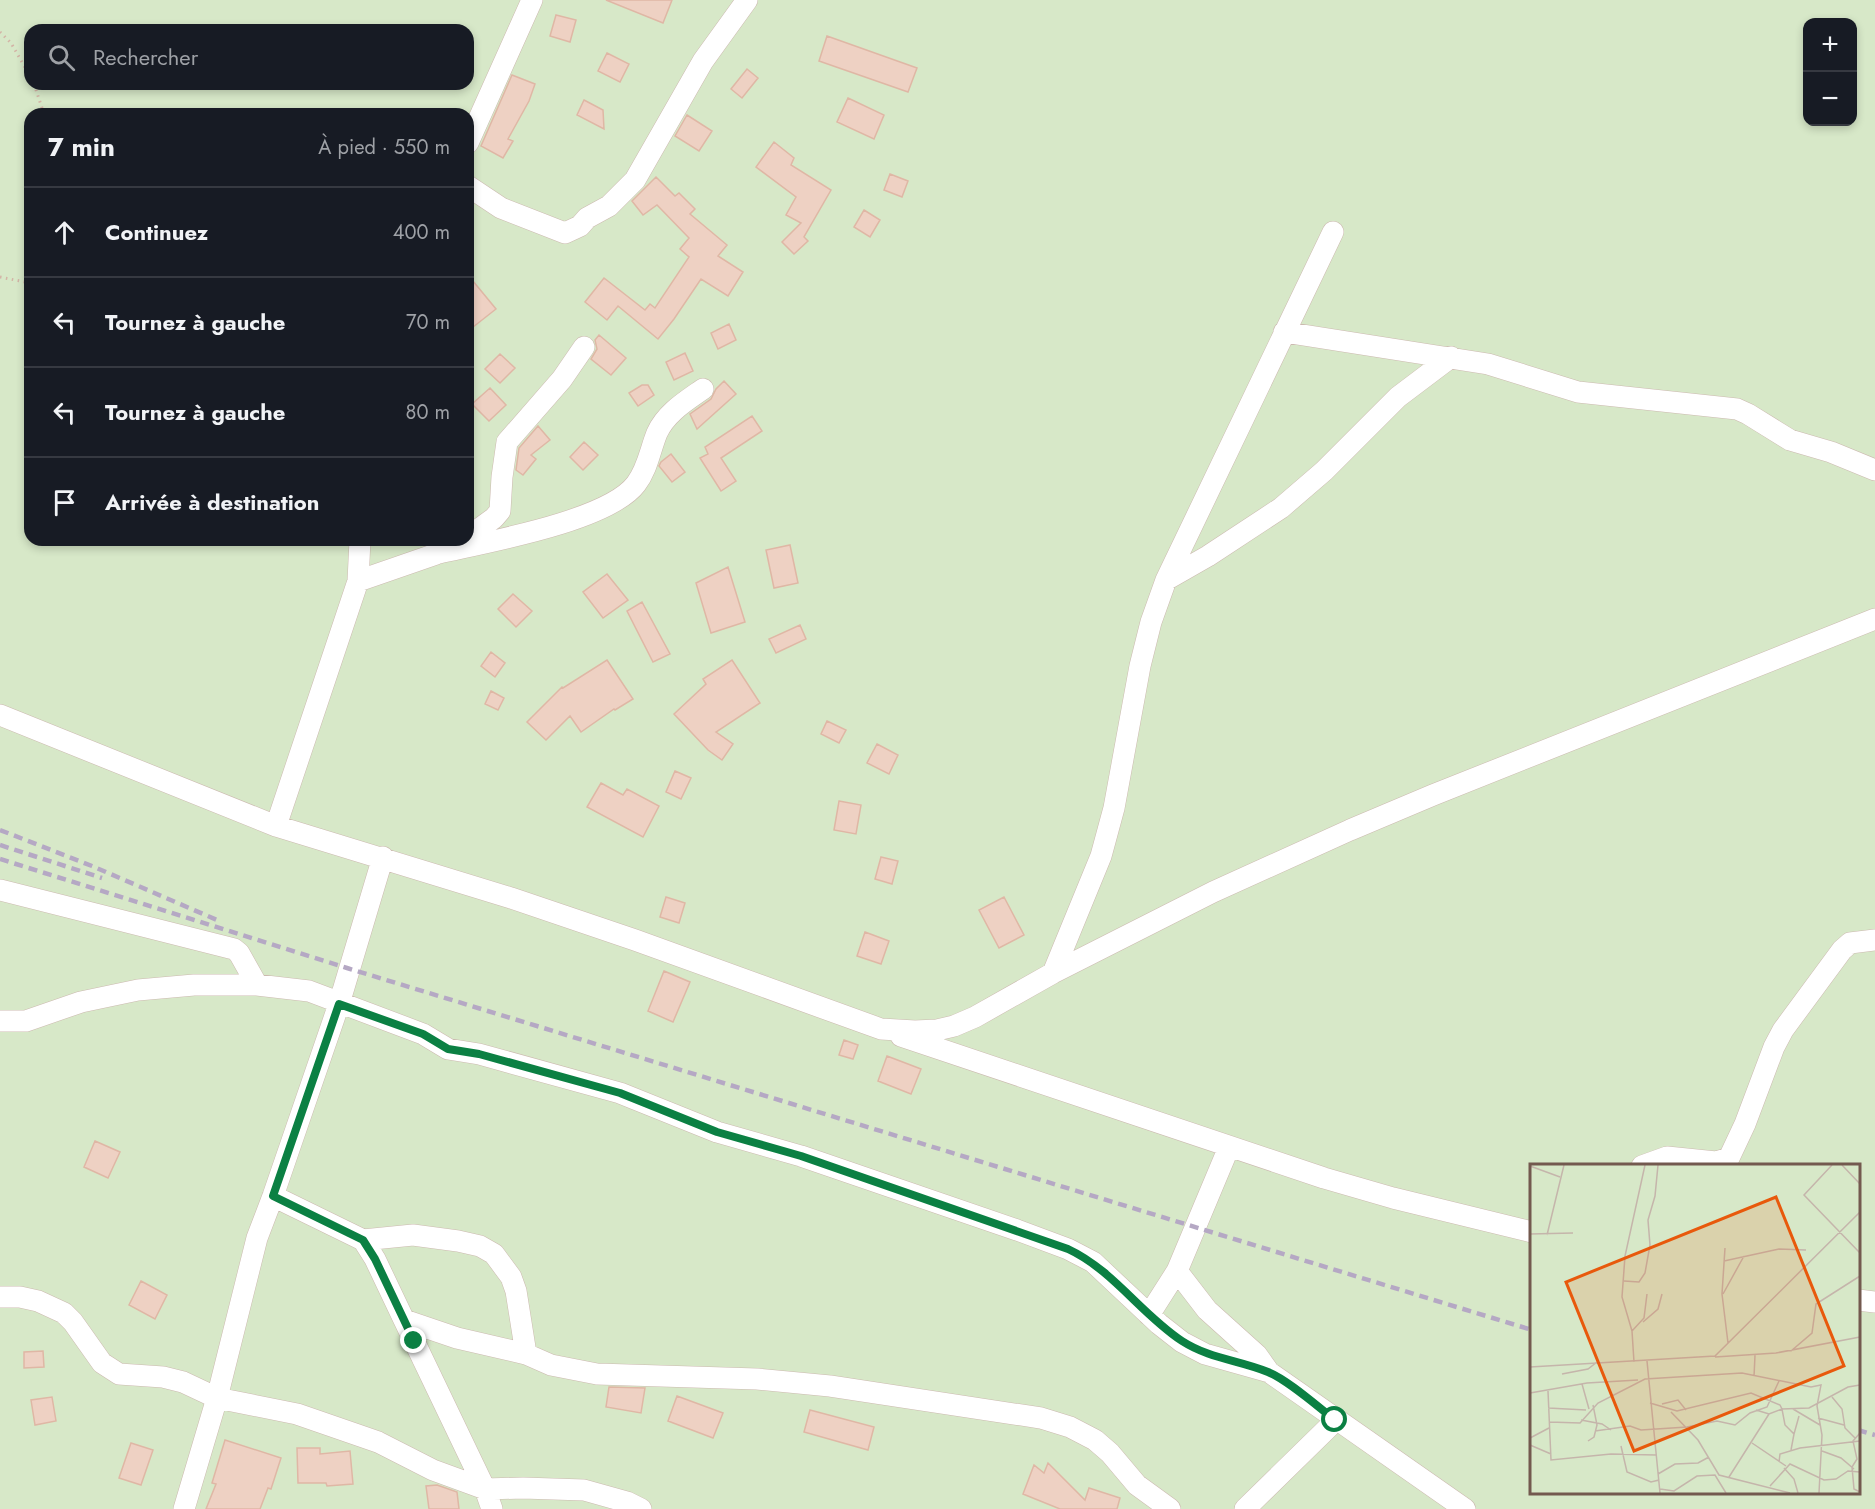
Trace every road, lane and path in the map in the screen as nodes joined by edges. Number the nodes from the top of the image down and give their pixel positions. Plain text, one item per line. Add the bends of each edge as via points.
1 (532, 0) edge
2 (747, 0) edge
3 (0, 32) edge
4 (24, 66) edge
5 (36, 90) edge
6 (42, 108) edge
7 (474, 130) edge
8 (474, 190) edge
9 (1333, 232) dead end
10 (0, 277) edge
11 (24, 282) edge
12 (1284, 332) junction
13 (584, 347) dead end
14 (1451, 357) junction
15 (703, 389) dead end
16 (1875, 470) edge
17 (474, 533) edge
18 (474, 544) edge
19 (360, 546) edge
20 (446, 546) edge
21 (467, 546) edge
22 (436, 554) junction
23 (1166, 580) junction
24 (358, 581) junction
25 (1875, 619) edge
26 (0, 715) edge
27 (276, 826) junction
28 (383, 857) junction
29 (0, 890) edge
30 (1875, 940) edge
31 (1053, 973) junction
32 (256, 985) junction
33 (339, 1004) junction
34 (0, 1020) edge
35 (881, 1029) junction
36 (1229, 1147) junction
37 (1648, 1164) edge
38 (273, 1196) junction
39 (1526, 1226) edge
40 (363, 1240) junction
41 (1178, 1271) junction
42 (0, 1297) edge
43 (1860, 1300) edge
44 (1875, 1302) edge
45 (1149, 1315) junction
46 (404, 1320) junction
47 (526, 1354) junction
48 (1269, 1372) junction
49 (217, 1398) junction
50 (1335, 1420) junction
51 (489, 1499) edge
52 (184, 1509) edge
53 (641, 1509) edge
54 (1170, 1509) edge
55 (1245, 1509) edge
56 (1465, 1509) edge

1 - 7 street
2 - 8 street via 696,73 635,180 609,206 565,233 501,208
3 - 4 path
5 - 6 path
9 - 12 street
10 - 11 path
12 - 14 street
12 - 23 street
13 - 17 street via 562,379 507,442 500,511
14 - 16 street via 1503,368 1578,392 1737,409 1790,440
14 - 23 street via 1398,397 1281,508
15 - 18 street via 678,406 658,432 650,460 625,496 596,512
19 - 24 street
20 - 22 street
21 - 22 street
22 - 24 street
23 - 31 street via 1140,666 1114,808 1101,856
24 - 27 street
25 - 31 street via 1433,795 1213,892
26 - 27 street
27 - 28 street
28 - 33 street
28 - 35 street via 623,936
29 - 32 street via 234,949
30 - 37 street via 1850,944 1842,950 1783,1030 1729,1158 1716,1162 1668,1157
31 - 35 street via 954,1026 915,1031
32 - 33 street via 309,991
32 - 34 street via 138,990 81,1002 26,1021
33 - 38 street
33 - 45 street via 423,1034 448,1049 620,1093 717,1132 801,1156 1068,1249 1093,1262
35 - 36 street
36 - 39 street via 1393,1198
36 - 41 street
38 - 40 street
38 - 49 street via 249,1266
40 - 46 street
40 - 47 street via 412,1235 480,1246 494,1254 511,1277 516,1292
41 - 45 street
41 - 48 street via 1198,1300 1257,1355
42 - 49 street via 38,1301 64,1313 112,1371 183,1382
43 - 44 street
45 - 48 street via 1182,1342 1205,1354
46 - 47 street via 457,1338
46 - 51 street
47 - 54 street via 550,1365 597,1374 757,1379 830,1386 1041,1418 1095,1440 1137,1485
48 - 50 street
49 - 51 street via 297,1414 378,1442
49 - 52 street
50 - 55 street
50 - 56 street
51 - 53 street via 523,1488 584,1490

